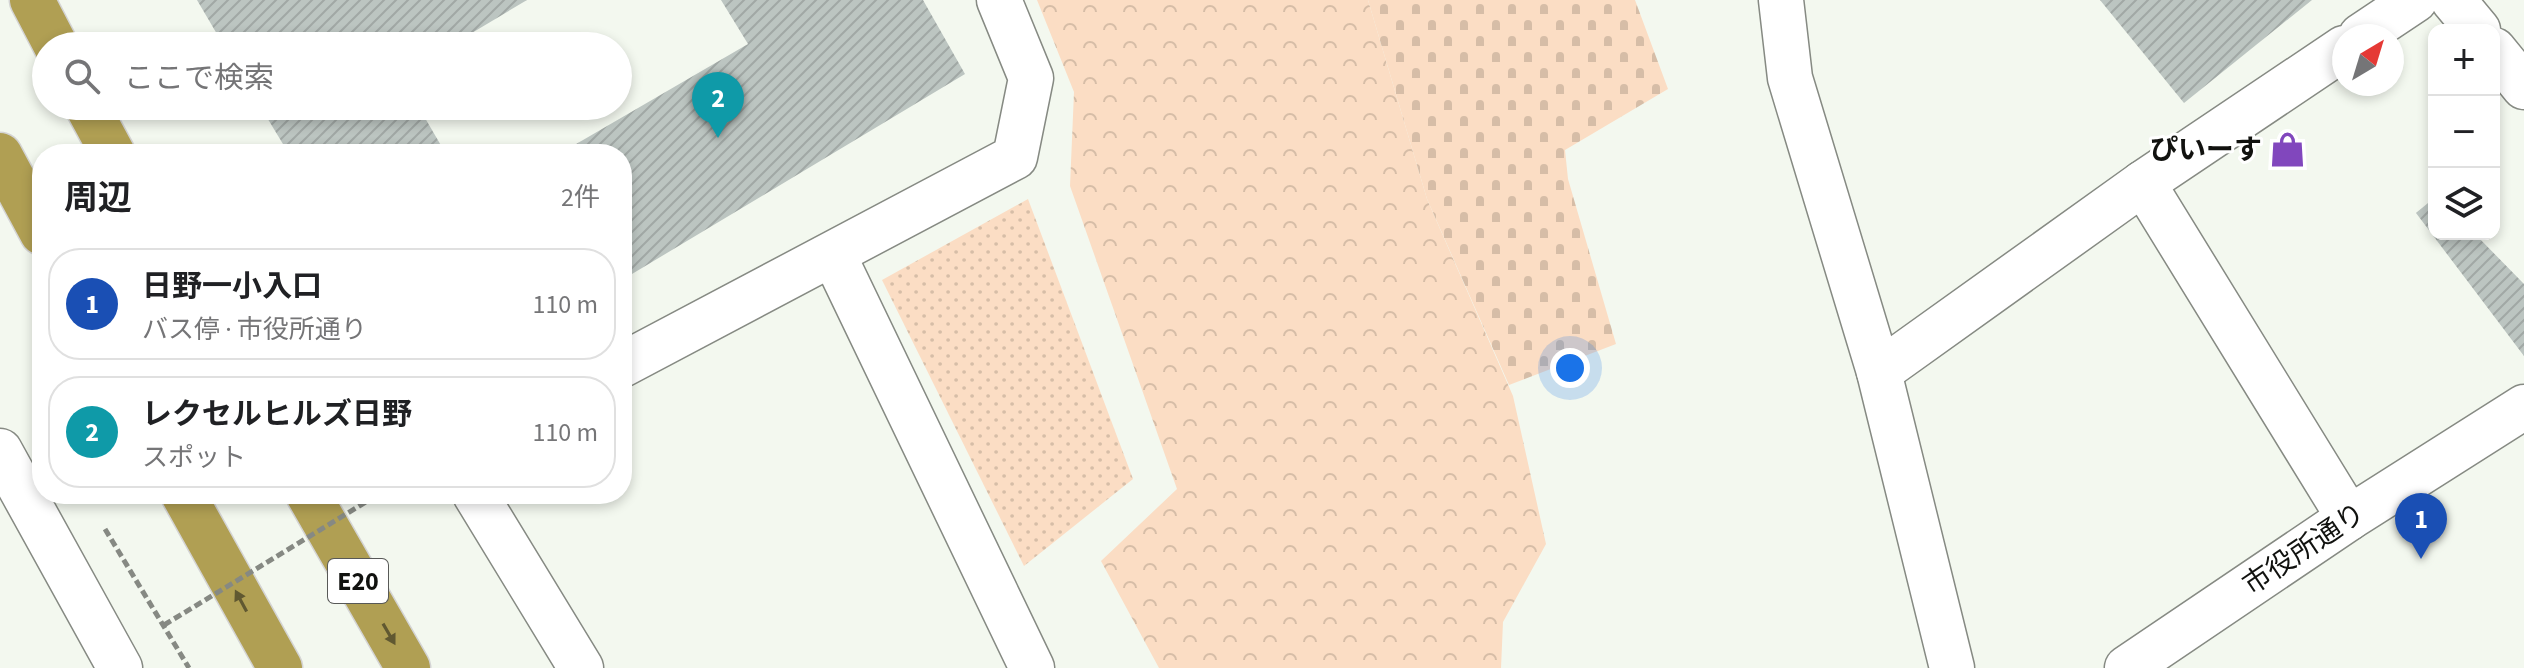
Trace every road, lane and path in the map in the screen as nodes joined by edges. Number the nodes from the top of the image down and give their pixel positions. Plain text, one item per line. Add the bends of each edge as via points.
1 (32, 0) edge
2 (999, 0) edge
3 (1781, 0) edge
4 (2415, 0) edge
5 (2453, 0) edge
6 (2379, 24) edge
7 (2473, 24) edge
8 (49, 32) edge
9 (2332, 56) edge
10 (2500, 57) edge
11 (2524, 87) edge
12 (95, 120) edge
13 (108, 144) edge
14 (0, 155) edge
15 (2143, 183) junction
16 (32, 214) edge
17 (834, 256) junction
18 (632, 360) edge
19 (1879, 372) junction
20 (2524, 407) edge
21 (0, 451) edge
22 (189, 504) edge
23 (314, 504) edge
24 (363, 504) edge
25 (481, 504) edge
26 (2349, 518) junction
27 (100, 520) dead end
28 (164, 625) junction
29 (120, 668) edge
30 (189, 668) edge
31 (280, 668) edge
32 (408, 668) edge
33 (581, 668) edge
34 (1032, 668) edge
35 (1952, 668) edge
36 (2127, 668) edge

1 - 8 highway
2 - 17 street via 1031,78 1015,157
3 - 19 street via 1790,78
4 - 6 street
5 - 7 street
9 - 15 street
10 - 11 street
12 - 13 highway
14 - 16 highway
15 - 19 street
15 - 26 street
17 - 18 street
17 - 34 street
19 - 35 street
20 - 26 street, 市役所通り
21 - 29 street
31 -> 22 highway
23 -> 32 highway, E20
24 - 28 path, bridge
25 - 33 street
26 - 36 street, 市役所通り
27 - 28 path
28 - 30 path

